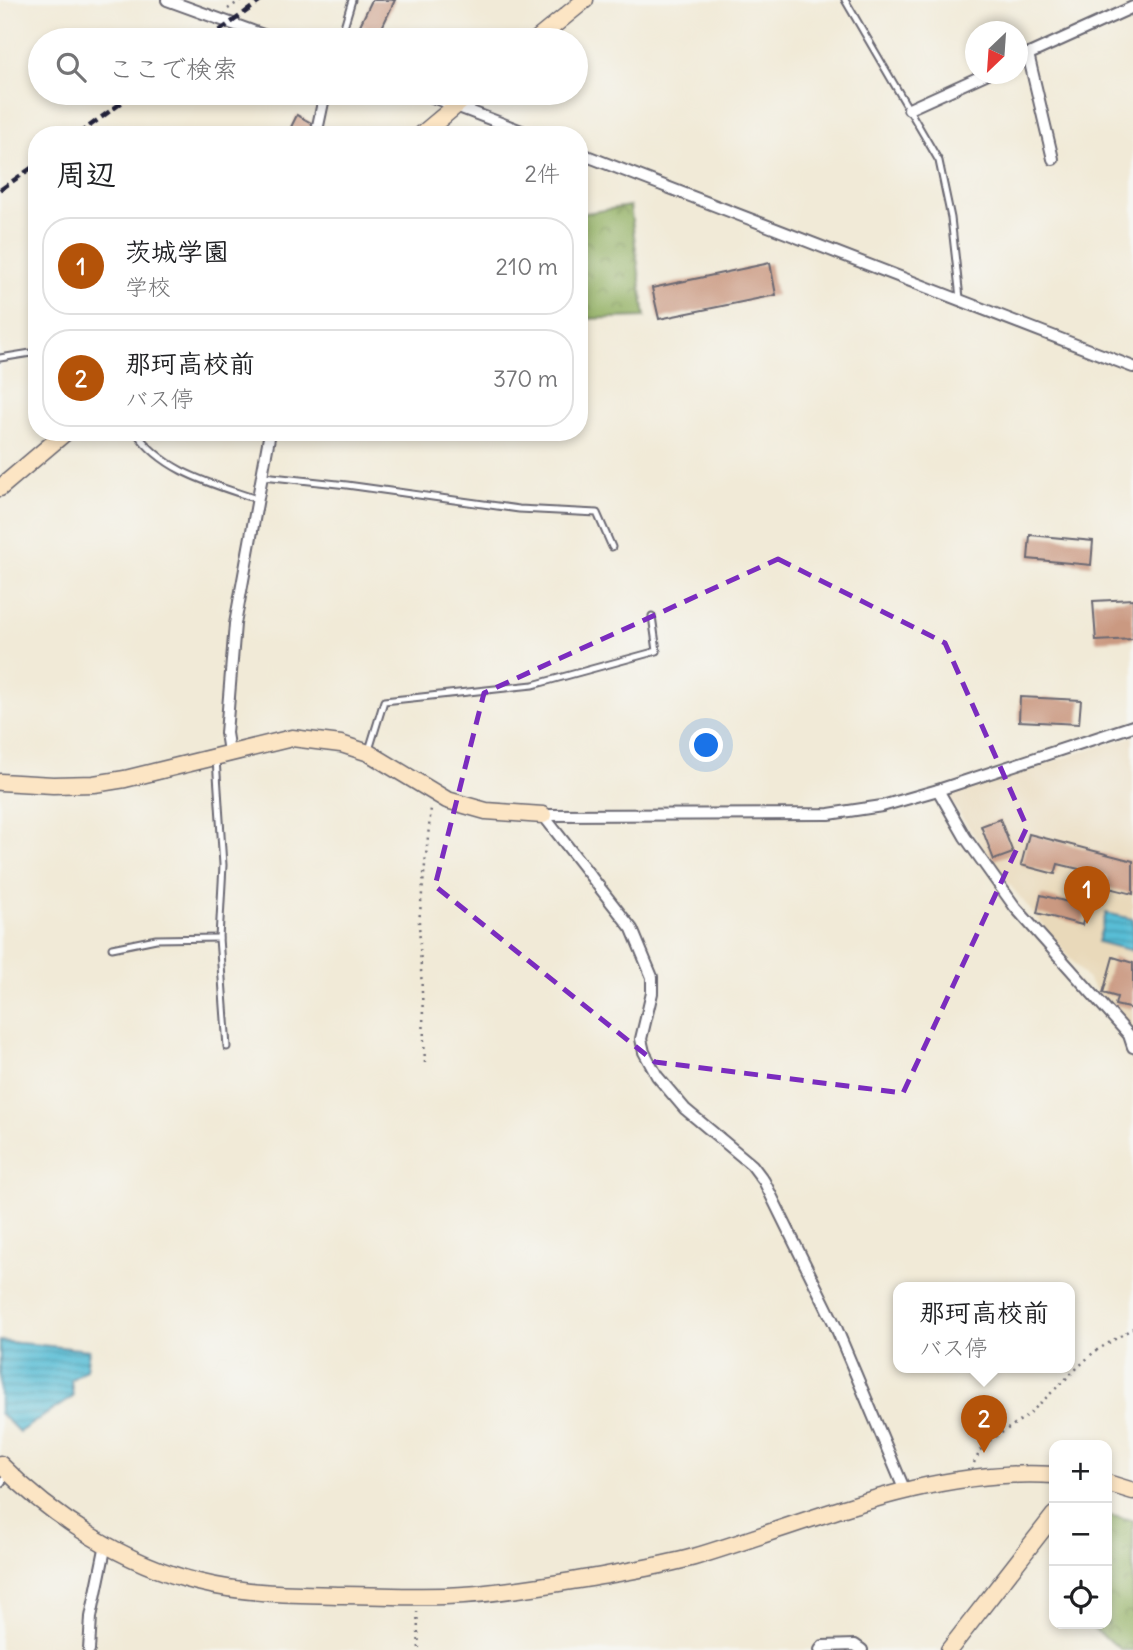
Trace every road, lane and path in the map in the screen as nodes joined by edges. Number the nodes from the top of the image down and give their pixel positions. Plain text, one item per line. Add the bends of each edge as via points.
1 (167, 0) edge
2 (352, 0) edge
3 (585, 0) edge
4 (845, 0) edge
5 (1133, 7) edge
6 (244, 28) edge
7 (344, 28) edge
8 (551, 28) edge
9 (1028, 55) edge
10 (1028, 74) edge
11 (965, 83) edge
12 (323, 105) edge
13 (456, 105) joint
14 (909, 108) junction
15 (318, 126) edge
16 (432, 126) edge
17 (509, 126) edge
18 (588, 156) edge
19 (1053, 159) dead end
20 (960, 301) junction
21 (28, 353) edge
22 (0, 358) edge
23 (1133, 367) edge
24 (55, 441) edge
25 (142, 441) edge
26 (269, 441) edge
27 (263, 476) junction
28 (0, 488) edge
29 (259, 500) junction
30 (612, 547) dead end
31 (652, 616) dead end
32 (1133, 726) edge
33 (369, 753) junction
34 (222, 754) junction
35 (0, 782) edge
36 (938, 790) junction
37 (433, 792) junction
38 (543, 815) junction
39 (219, 938) junction
40 (112, 948) dead end
41 (227, 1047) dead end
42 (1133, 1047) edge
43 (425, 1063) dead end
44 (1133, 1328) edge
45 (1075, 1370) edge
46 (1072, 1373) edge
47 (3, 1474) edge
48 (1049, 1475) edge
49 (966, 1478) junction
50 (1112, 1485) edge
51 (905, 1491) junction
52 (1133, 1491) edge
53 (1049, 1521) edge
54 (106, 1544) junction
55 (417, 1597) junction
56 (89, 1650) edge
57 (419, 1650) edge
58 (820, 1650) edge
59 (862, 1650) edge
60 (949, 1650) edge

1 - 6 street
2 - 7 lane
3 - 8 street
4 - 14 lane
5 - 9 street
10 - 19 street
11 - 14 street
12 - 15 street
13 - 16 street
13 - 17 street
14 - 20 lane via 939,161
18 - 20 street
20 - 23 street
21 - 22 lane
24 - 28 street
25 - 29 lane via 173,468
26 - 27 street
27 - 29 street
27 - 30 lane via 519,509 597,513
29 - 34 street via 235,624
31 - 33 lane via 657,651 533,685 384,701
32 - 36 street
33 - 34 street via 292,738
33 - 37 street
34 - 35 street via 94,783
34 - 39 lane
36 - 38 street via 882,806 829,814
36 - 42 street via 1015,907 1129,1035
37 - 38 street via 486,811
37 - 43 path via 419,922
38 - 51 street via 632,929 652,977 644,1052 685,1110 752,1165 764,1181 835,1325
39 - 40 lane via 156,939
39 - 41 lane
44 - 45 path via 1094,1352
46 - 49 path via 1027,1416 983,1445
47 - 54 street
48 - 49 street
49 - 51 street
50 - 52 street
51 - 55 street via 691,1558 517,1590
53 - 60 street
54 - 55 street via 164,1571 228,1588
54 - 56 street
55 - 57 path
58 - 59 street via 855,1645

